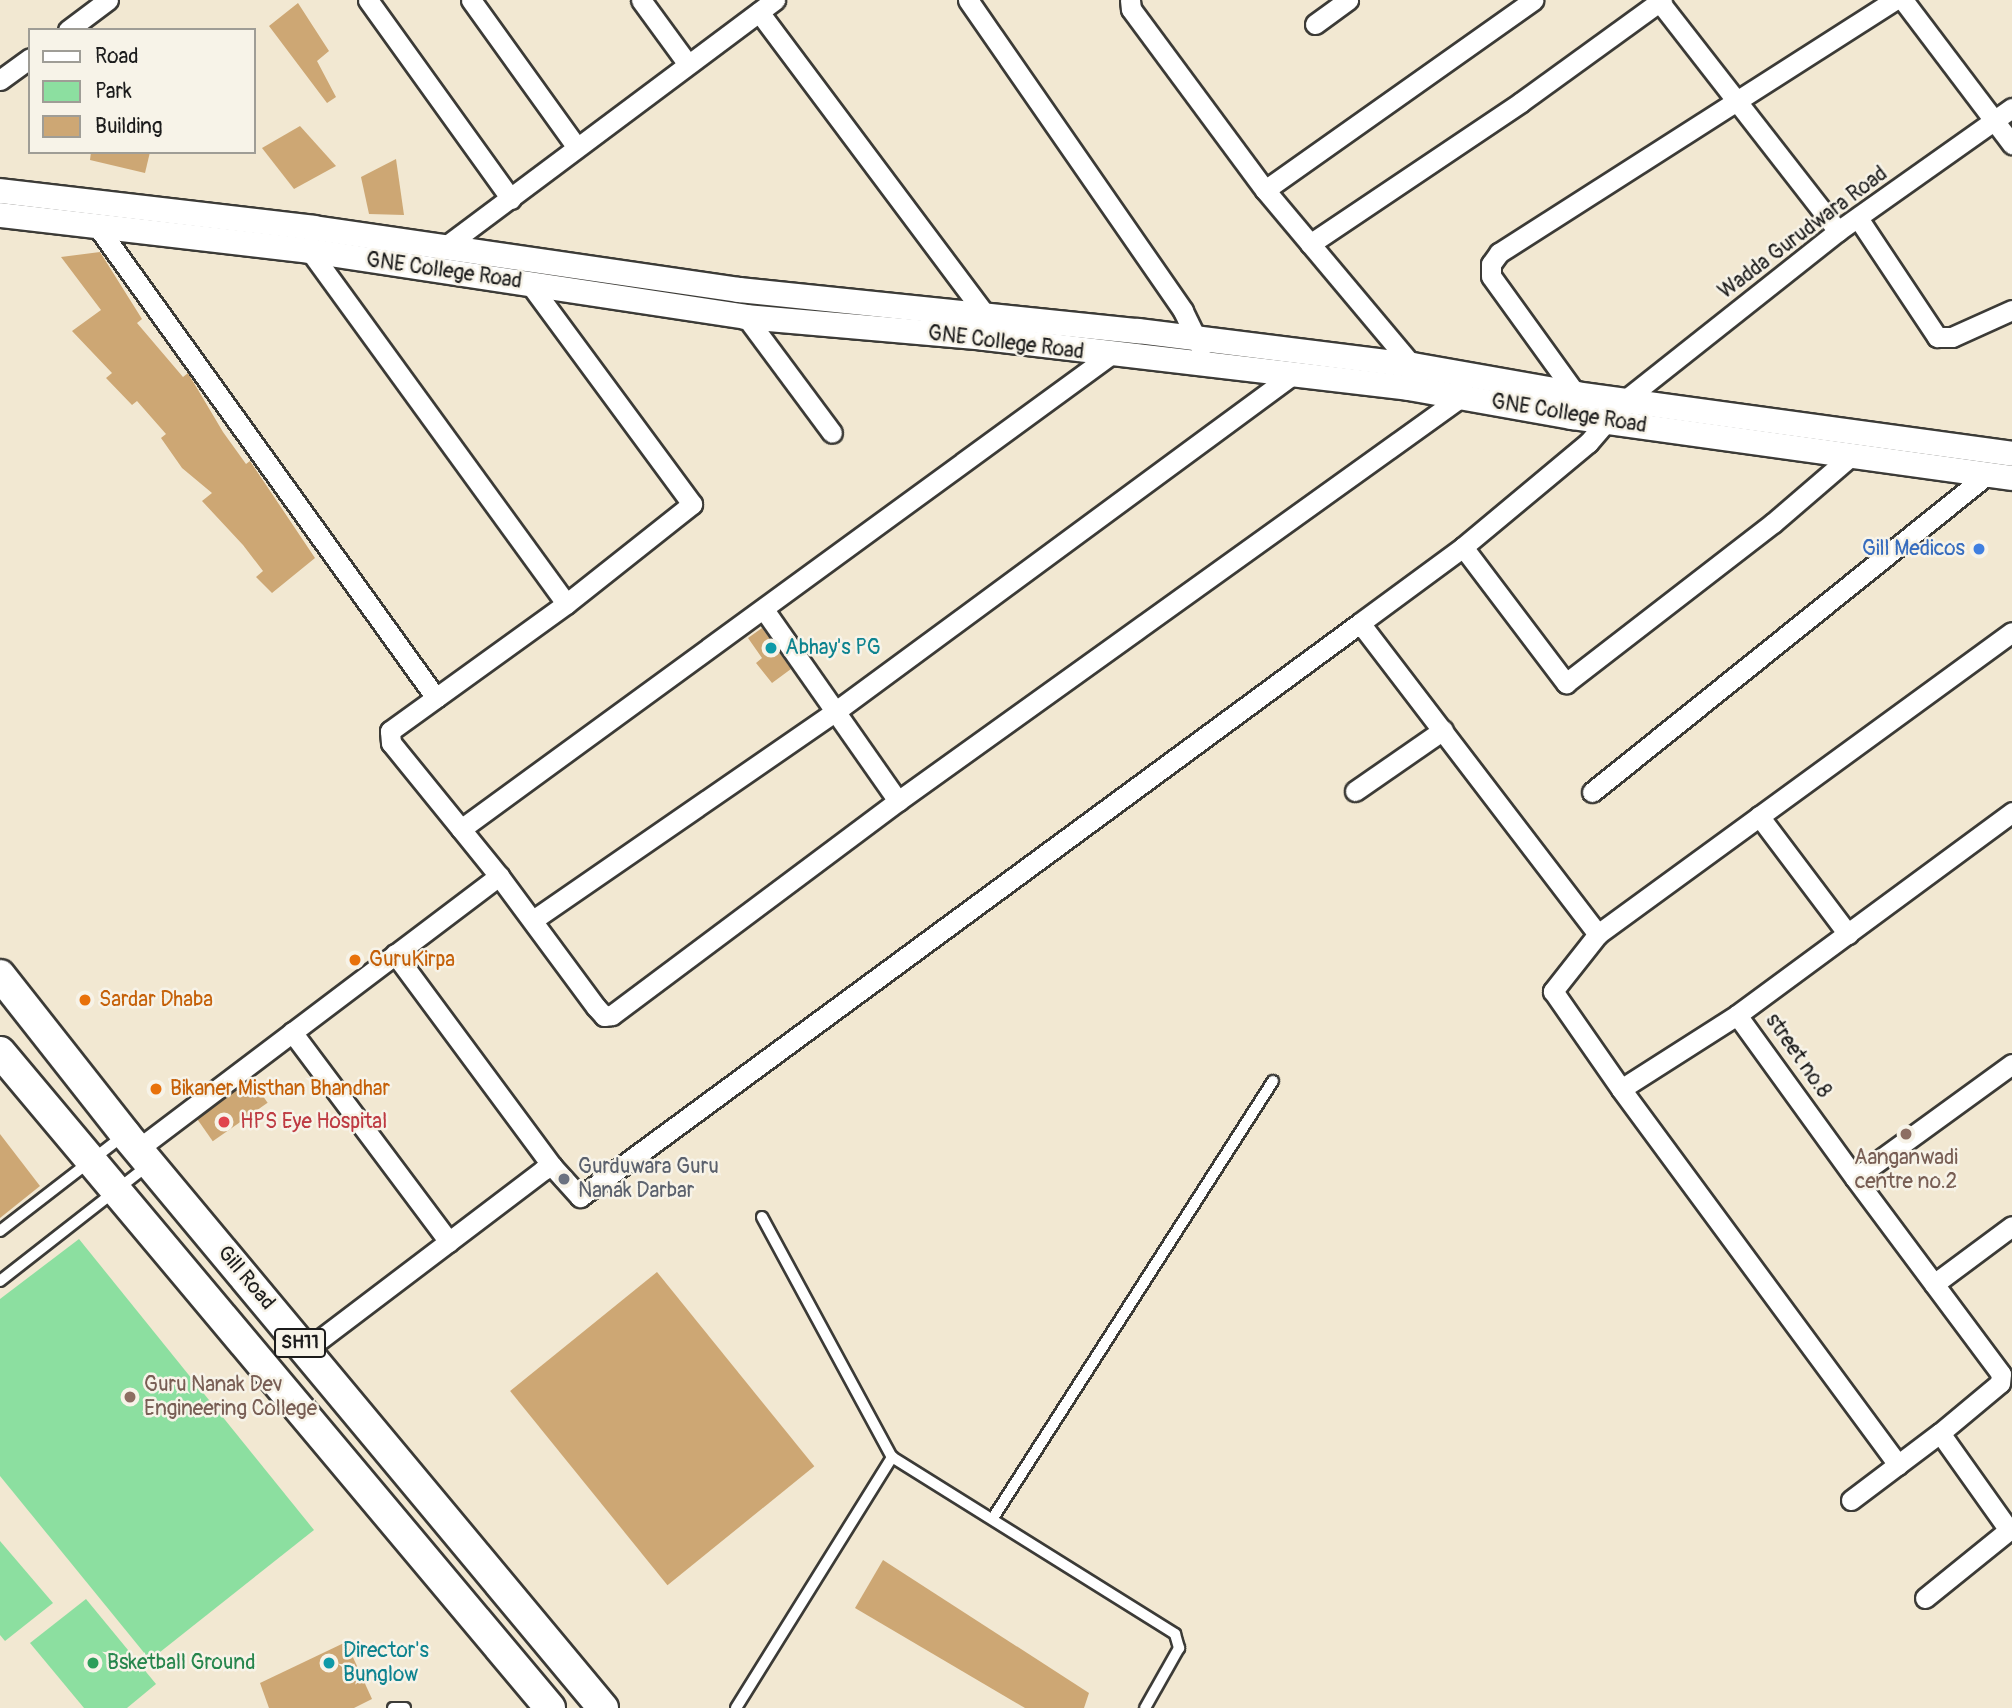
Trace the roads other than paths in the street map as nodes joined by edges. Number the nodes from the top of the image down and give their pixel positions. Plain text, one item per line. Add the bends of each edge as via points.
1 (108, 0) edge
2 (368, 0) edge
3 (471, 0) edge
4 (641, 0) edge
5 (968, 0) edge
6 (1130, 0) edge
7 (1348, 0) edge
8 (1533, 0) edge
9 (1894, 0) edge
10 (1903, 0) edge
11 (1660, 1) edge
12 (767, 6) edge
13 (1315, 24) dead end
14 (71, 28) edge
15 (28, 59) edge
16 (687, 63) junction
17 (0, 80) edge
18 (1737, 100) junction
19 (2012, 108) edge
20 (1994, 121) junction
21 (2012, 144) edge
22 (576, 146) junction
23 (1265, 190) junction
24 (0, 191) edge
25 (511, 199) junction
26 (0, 215) edge
27 (1858, 218) junction
28 (97, 226) junction
29 (1838, 231) junction
30 (1310, 244) junction
31 (442, 249) junction
32 (310, 251) junction
33 (529, 284) junction
34 (2012, 310) edge
35 (986, 315) junction
36 (746, 317) junction
37 (1200, 339) junction
38 (1110, 355) junction
39 (1412, 365) junction
40 (1203, 366) junction
41 (1292, 375) junction
42 (1462, 386) junction
43 (1576, 394) junction
44 (1625, 400) junction
45 (1611, 421) junction
46 (831, 433) dead end
47 (2012, 454) edge
48 (1852, 455) junction
49 (2000, 476) edge
50 (1463, 547) junction
51 (566, 604) junction
52 (765, 611) junction
53 (1360, 623) junction
54 (2012, 632) edge
55 (436, 698) junction
56 (836, 711) junction
57 (1443, 730) junction
58 (1355, 792) dead end
59 (1592, 792) dead end
60 (898, 801) junction
61 (2012, 812) edge
62 (1759, 816) junction
63 (461, 829) junction
64 (499, 876) junction
65 (533, 920) junction
66 (1598, 933) junction
67 (1848, 934) junction
68 (395, 954) junction
69 (0, 975) edge
70 (1737, 1015) junction
71 (292, 1032) junction
72 (0, 1052) edge
73 (2012, 1065) edge
74 (1273, 1081) dead end
75 (1621, 1088) junction
76 (138, 1149) junction
77 (89, 1162) junction
78 (552, 1167) junction
79 (1855, 1178) junction
80 (115, 1192) junction
81 (0, 1214) edge
82 (762, 1217) dead end
83 (2012, 1226) edge
84 (4, 1228) edge
85 (449, 1242) junction
86 (0, 1281) edge
87 (1934, 1284) junction
88 (306, 1350) junction
89 (1940, 1433) junction
90 (892, 1457) junction
91 (1898, 1465) junction
92 (1851, 1500) dead end
93 (993, 1518) junction
94 (2010, 1529) edge
95 (1925, 1598) dead end
96 (393, 1708) edge
97 (405, 1708) edge
98 (550, 1708) edge
99 (603, 1708) edge
100 (736, 1708) edge
101 (1145, 1708) edge

1 - 14 street
2 - 25 street
3 - 22 street
4 - 16 street
5 - 37 street
6 - 23 street via 1131,9
7 - 13 street
8 - 23 street
9 - 18 street
10 - 20 street
11 - 18 street
11 - 30 street
12 - 16 street
12 - 35 street
15 - 17 street
16 - 22 street
18 - 29 street
18 - 43 street via 1536,228 1491,264 1491,276 1502,294
19 - 20 street, Wadda Gurudwara Road
20 - 21 street
20 - 27 street, Wadda Gurudwara Road
22 - 25 street
23 - 30 street
24 - 31 street, GNE College Road via 314,228
25 - 31 street
26 - 28 street, GNE College Road
27 - 29 street, Wadda Gurudwara Road
27 - 34 street via 1937,337 1952,337
28 - 32 street, GNE College Road
28 - 55 street
29 - 44 street, Wadda Gurudwara Road
30 - 39 street
31 - 35 street, GNE College Road via 739,290
32 - 33 street, GNE College Road
32 - 51 street
33 - 36 street, GNE College Road
33 - 51 street via 692,504
35 - 37 street, GNE College Road
36 - 38 street, GNE College Road via 984,338
36 - 46 street
37 - 39 street, GNE College Road
37 - 40 street
38 - 40 street, GNE College Road
38 - 52 street
39 - 42 street, GNE College Road
40 - 41 street, GNE College Road
41 - 42 street, GNE College Road
41 - 56 street
42 - 43 street, GNE College Road
42 - 45 street, GNE College Road
42 - 60 street
43 - 44 street, GNE College Road
44 - 45 street, Wadda Gurudwara Road
44 - 47 street, GNE College Road
45 - 48 street, GNE College Road
45 - 50 street, Wadda Gurudwara Road
48 - 49 street, GNE College Road
48 - 50 street via 1773,523 1566,683
49 - 59 street
50 - 53 street, Wadda Gurudwara Road
51 - 55 street
52 - 56 street
52 - 63 street
53 - 57 street
53 - 78 street, Wadda Gurudwara Road via 580,1197
54 - 62 street
55 - 63 street via 388,736
56 - 60 street
56 - 65 street
57 - 58 street
57 - 66 street
60 - 65 street via 612,1014 604,1016 596,1007
61 - 67 street
62 - 66 street
62 - 67 street
63 - 64 street
64 - 65 street
64 - 68 street
66 - 75 street via 1553,991
67 - 70 street
68 - 71 street
68 - 78 street
69 - 76 main road, Gill Road / SH11
70 - 75 street, street no.8
70 - 79 street, street no.8
71 - 76 street
71 - 85 street
72 - 77 main road, SH11
73 - 79 street
74 - 93 lane
75 - 91 street
76 - 77 lane
76 - 80 lane
76 - 88 main road, Gill Road / SH11
77 - 80 main road, SH11
77 - 84 lane
78 - 85 street
79 - 87 street, street no.8
80 - 86 lane
80 - 98 main road, SH11
81 - 84 lane
82 - 90 lane
83 - 87 street
85 - 88 street
87 - 89 street, street no.8 via 2001,1374 2000,1383
88 - 99 main road, Gill Road / SH11
89 - 91 street, street no.8
89 - 94 street
90 - 93 lane
90 - 100 lane
91 - 92 street, street no.8
93 - 101 lane via 1175,1634 1179,1648
94 - 95 street
96 - 97 lane

